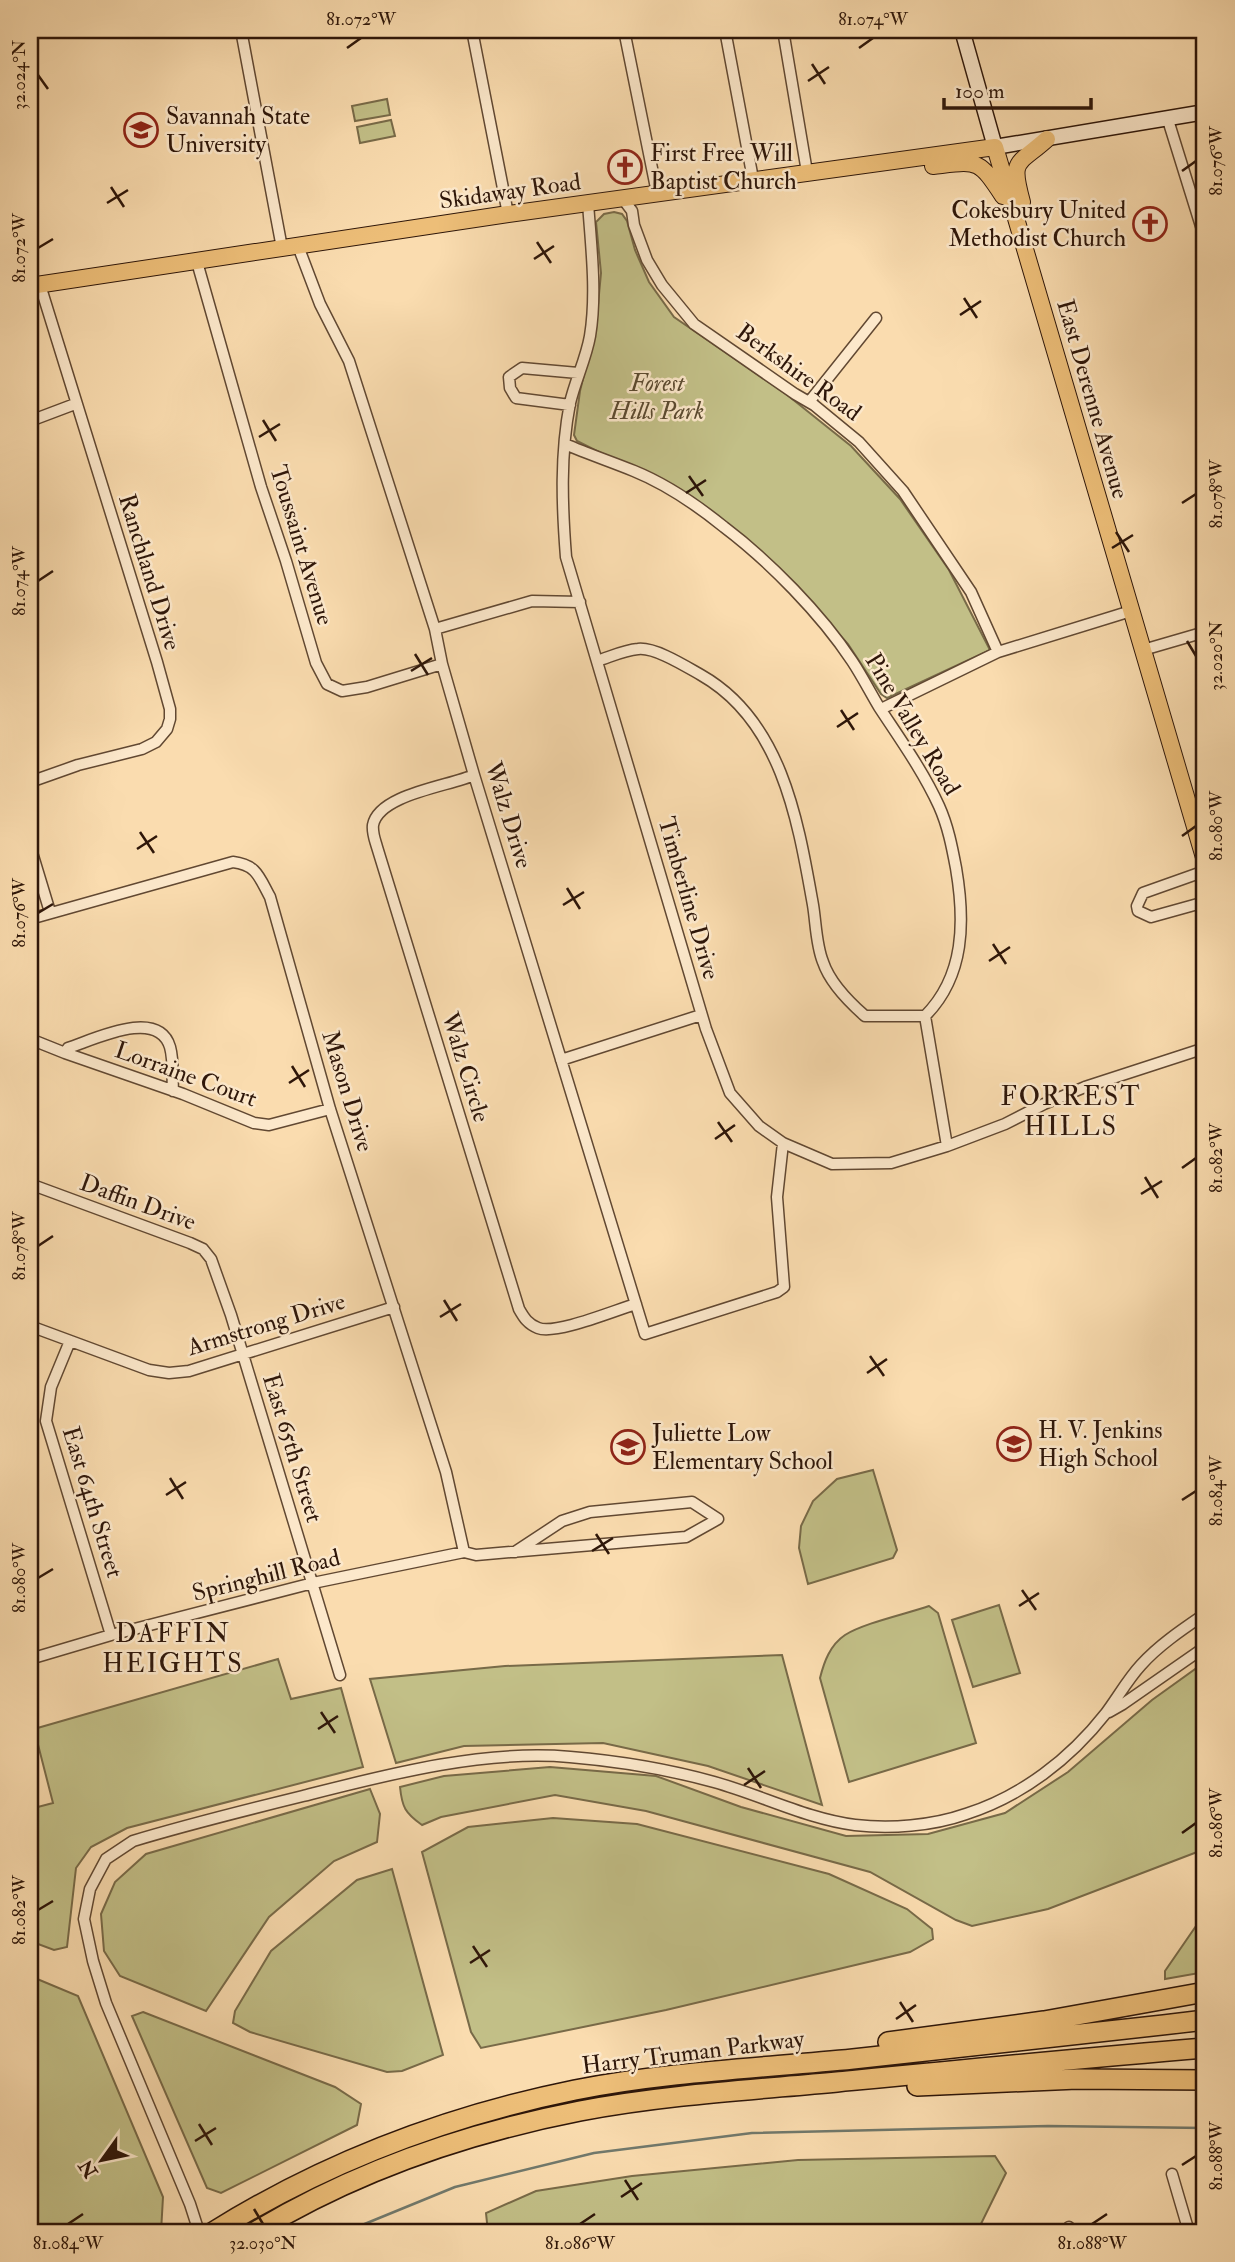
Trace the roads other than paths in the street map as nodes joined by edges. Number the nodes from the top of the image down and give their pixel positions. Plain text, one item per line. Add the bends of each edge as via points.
1 (241, 30) edge
2 (472, 30) edge
3 (624, 30) edge
4 (725, 30) edge
5 (783, 30) edge
6 (962, 30) edge
7 (1205, 111) edge
8 (1168, 120) junction
9 (1046, 139) junction
10 (995, 147) junction
11 (879, 162) junction
12 (807, 172) junction
13 (753, 179) junction
14 (657, 193) junction
15 (623, 199) junction
16 (588, 203) junction
17 (508, 214) junction
18 (1016, 220) junction
19 (1205, 239) edge
20 (290, 247) junction
21 (197, 262) junction
22 (35, 285) edge
23 (876, 318) dead end
24 (578, 373) junction
25 (809, 402) junction
26 (75, 404) junction
27 (570, 405) junction
28 (30, 421) edge
29 (565, 444) junction
30 (579, 602) junction
31 (1131, 611) junction
32 (435, 629) junction
33 (1205, 632) edge
34 (1143, 650) junction
35 (998, 652) junction
36 (597, 661) junction
37 (442, 664) junction
38 (881, 709) junction
39 (474, 775) junction
40 (30, 782) edge
41 (30, 846) edge
42 (1205, 861) edge
43 (1205, 871) edge
44 (1205, 902) edge
45 (50, 912) junction
46 (30, 919) edge
47 (701, 1015) junction
48 (925, 1016) junction
49 (30, 1038) edge
50 (1205, 1048) edge
51 (65, 1053) junction
52 (561, 1060) junction
53 (173, 1091) junction
54 (330, 1109) junction
55 (783, 1143) junction
56 (947, 1146) junction
57 (30, 1184) edge
58 (636, 1304) junction
59 (394, 1307) junction
60 (30, 1326) edge
61 (70, 1341) junction
62 (243, 1355) junction
63 (464, 1552) junction
64 (515, 1552) junction
65 (313, 1583) junction
66 (1205, 1614) edge
67 (111, 1635) junction
68 (1205, 1647) edge
69 (30, 1659) edge
70 (340, 1675) dead end
71 (1106, 1713) junction
72 (1205, 1992) edge
73 (1205, 2020) edge
74 (1205, 2048) edge
75 (1205, 2080) edge
76 (766, 2089) junction
77 (524, 2101) junction
78 (1172, 2174) dead end
79 (199, 2232) edge
80 (214, 2232) edge
81 (254, 2232) edge
82 (1189, 2232) edge

1 - 20 street, Walz Drive
2 - 17 street
3 - 14 street
4 - 13 street
5 - 12 street
6 - 10 main road, East Derenne Avenue
7 - 8 main road, Skidaway Road
8 - 9 main road, Skidaway Road
8 - 19 street
9 - 10 main road, Skidaway Road
9 - 18 main road via 1020,159 1017,167 1025,213
10 - 11 main road, Skidaway Road
10 - 18 main road, East Derenne Avenue
11 - 12 main road, Skidaway Road
11 - 18 main road via 897,168 974,164 992,178
12 - 13 main road, Skidaway Road
13 - 14 main road, Skidaway Road
14 - 15 main road, Skidaway Road
15 - 16 main road, Skidaway Road
15 - 25 street, Berkshire Road via 632,211 647,260 694,324
16 - 17 main road, Skidaway Road
16 - 24 street, Timberline Drive via 590,338
17 - 20 main road, Skidaway Road
18 - 31 main road, East Derenne Avenue
20 - 21 main road, Skidaway Road
20 - 32 street, Walz Drive via 349,361
21 - 22 main road, Skidaway Road
21 - 37 street, Toussaint Avenue via 261,487 316,663 327,684 342,691 367,687
22 - 26 street, Ranchland Drive
23 - 25 street
24 - 27 street, Timberline Drive
24 - 27 street via 522,368 509,377 516,398
25 - 35 street, Berkshire Road via 859,442 903,491 971,592
26 - 28 street
26 - 40 street, Ranchland Drive via 170,719 156,743
27 - 29 street, Timberline Drive
29 - 30 street, Timberline Drive via 562,503 566,557
29 - 38 street, Pine Valley Road via 636,472 724,526 817,617 851,659
30 - 32 street via 532,601
30 - 36 street, Timberline Drive
31 - 34 main road, East Derenne Avenue
31 - 35 street
32 - 37 street, Walz Drive
33 - 34 street
34 - 42 main road, East Derenne Avenue
35 - 38 street
36 - 47 street, Timberline Drive
36 - 48 street via 639,649 673,659 710,680 758,727 783,775 802,842 822,963 846,999 865,1016
37 - 39 street, Walz Drive
38 - 48 street, Pine Valley Road via 940,808 962,900 955,968 946,990
39 - 52 street, Walz Drive
39 - 58 street, Walz Circle via 394,802 373,823 372,832 519,1309 527,1322 555,1330
41 - 45 street
43 - 44 street via 1143,893 1137,906 1151,916
45 - 46 street, Mason Drive
45 - 54 street, Mason Drive via 233,862 247,863 270,897
47 - 52 street
47 - 55 street, Timberline Drive via 730,1093
48 - 56 street
49 - 51 street, Lorraine Court
50 - 56 street, Timberline Drive via 1085,1087
51 - 53 street, Lorraine Court
51 - 53 street via 68,1048 125,1029 149,1027 169,1044
52 - 58 street, Walz Drive
53 - 54 street, Lorraine Court via 270,1125
54 - 59 street, Mason Drive
55 - 56 street, Timberline Drive via 832,1164 891,1163
55 - 58 street, Walz Drive via 778,1233 784,1287 645,1334
57 - 62 street, Daffin Drive via 203,1249 211,1259
59 - 62 street, Armstrong Drive
59 - 63 street, Mason Drive via 446,1472
60 - 61 street, Armstrong Drive
61 - 62 street, Armstrong Drive via 169,1373
61 - 67 street, East 64th Street via 51,1387 46,1421
62 - 65 street, East 65th Street
63 - 64 street, Springhill Road
63 - 65 street, Springhill Road
64 - 64 street, Springhill Road via 687,1537 718,1519 692,1502 590,1511 562,1521
65 - 67 street, Springhill Road
65 - 70 street, East 65th Street
66 - 71 street via 1141,1665
67 - 69 street, Springhill Road
68 - 71 street
71 - 79 street via 1076,1749 1009,1797 964,1815 898,1826 853,1825 714,1782 644,1766 568,1756 519,1756 422,1767 133,1841 106,1860 90,1889 84,1919 106,2003
72 - 77 highway via 953,2034 701,2063
73 - 77 highway, Harry Truman Parkway via 630,2082
74 - 76 highway, Harry Truman Parkway
75 - 76 highway
76 - 81 highway, Harry Truman Parkway via 581,2111 473,2137 365,2177
77 - 80 highway, Harry Truman Parkway via 388,2144 288,2189
78 - 82 street

